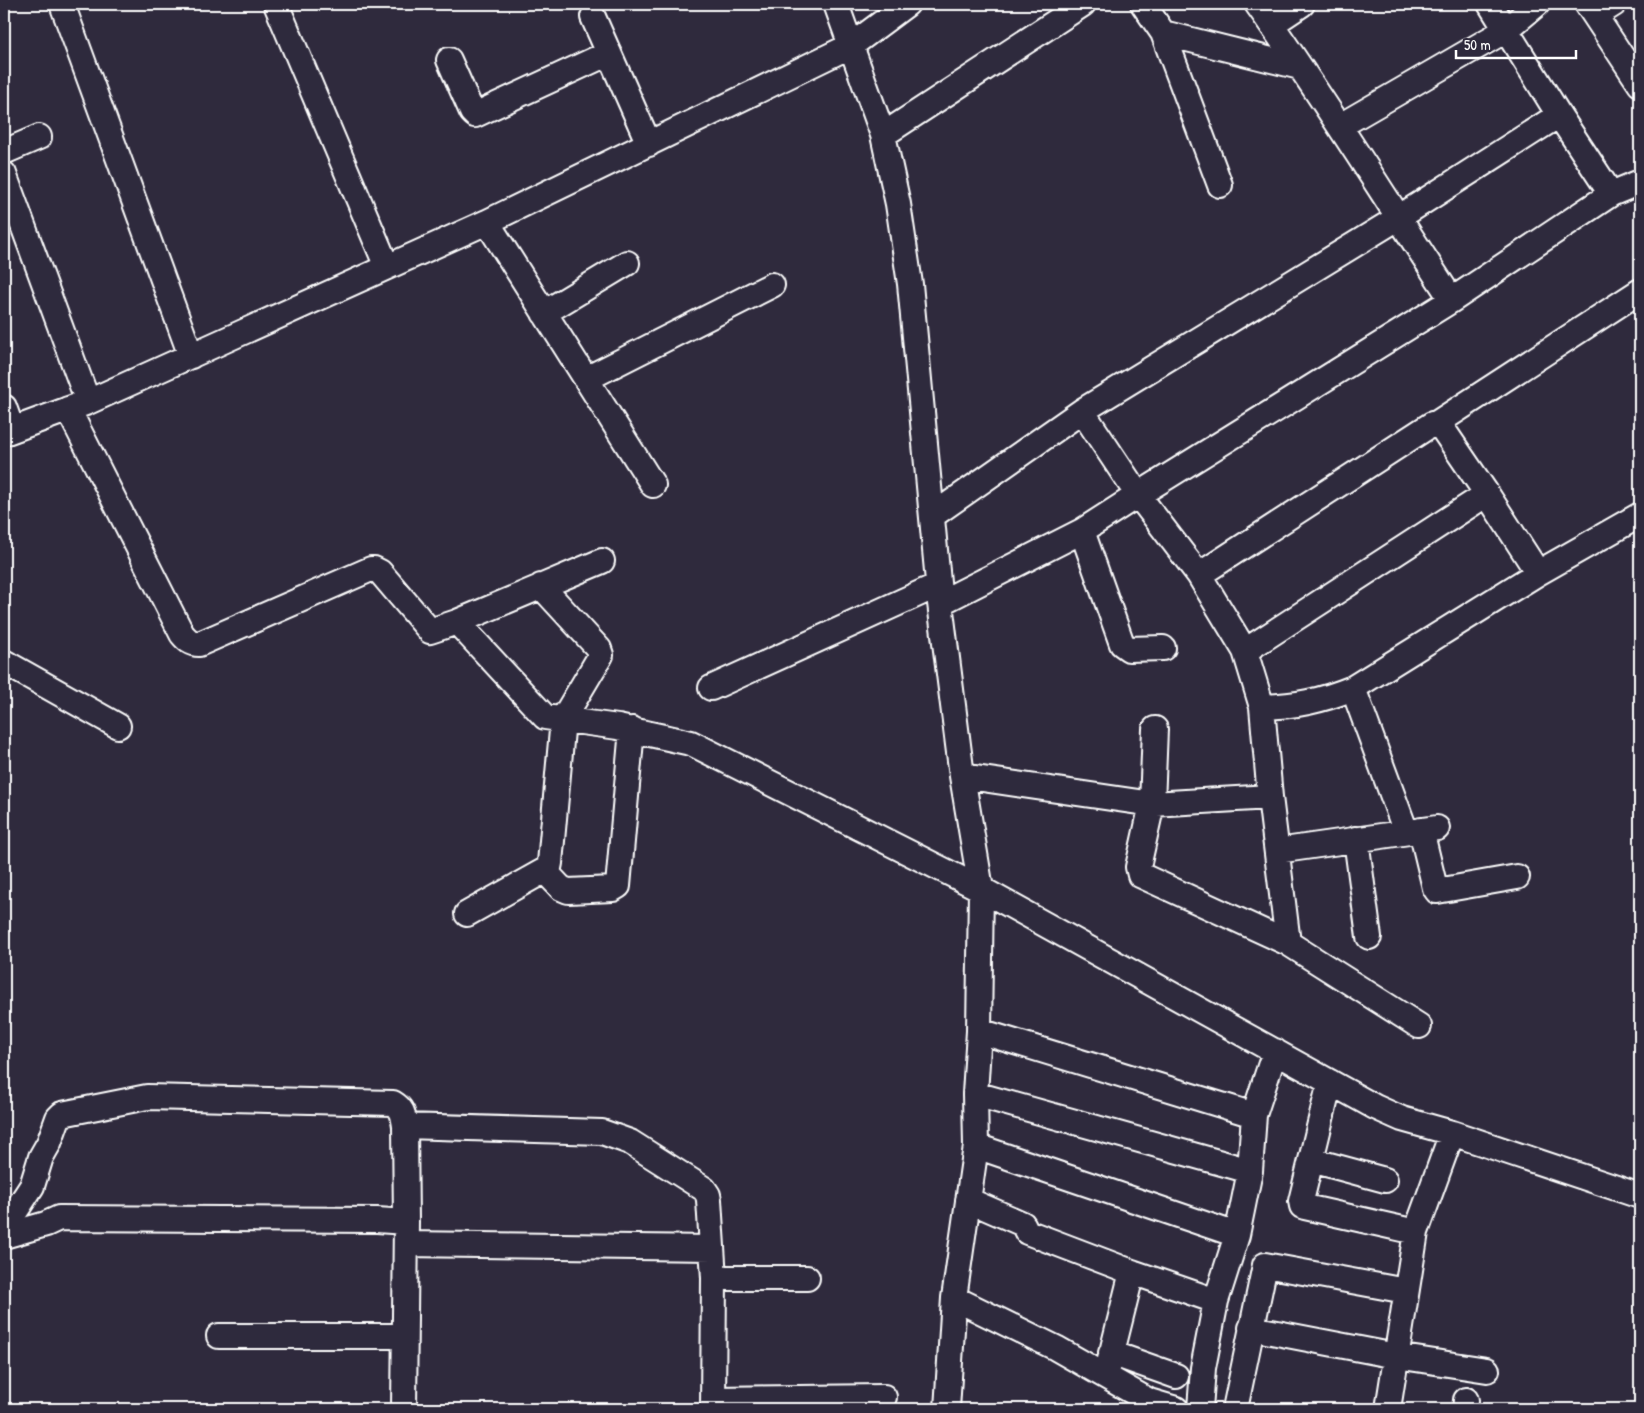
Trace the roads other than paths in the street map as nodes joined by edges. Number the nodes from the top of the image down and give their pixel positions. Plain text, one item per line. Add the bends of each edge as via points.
1 (62, 4) edge
2 (276, 4) edge
3 (836, 4) edge
4 (907, 4) edge
5 (1083, 4) edge
6 (1143, 4) edge
7 (1257, 4) edge
8 (1302, 4) edge
9 (1490, 4) edge
10 (1537, 4) edge
11 (1599, 8) edge
12 (594, 17) dead end
13 (1272, 24) junction
14 (1506, 30) junction
15 (1163, 33) junction
16 (852, 46) junction
17 (609, 53) junction
18 (448, 60) dead end
19 (1300, 67) junction
20 (1640, 84) edge
21 (1559, 116) junction
22 (1340, 126) junction
23 (883, 136) junction
24 (39, 137) dead end
25 (649, 144) junction
26 (4, 152) edge
27 (4, 174) edge
28 (1220, 185) dead end
29 (1639, 185) edge
30 (1611, 194) junction
31 (1398, 218) junction
32 (487, 222) junction
33 (627, 263) dead end
34 (387, 268) junction
35 (772, 285) dead end
36 (1640, 291) edge
37 (1452, 300) junction
38 (544, 313) junction
39 (191, 356) junction
40 (586, 379) junction
41 (78, 406) junction
42 (1082, 411) junction
43 (7, 423) edge
44 (1437, 423) junction
45 (653, 485) dead end
46 (1138, 494) junction
47 (1487, 494) junction
48 (1640, 515) edge
49 (932, 516) junction
50 (1082, 531) junction
51 (602, 561) dead end
52 (1538, 574) junction
53 (1199, 575) junction
54 (541, 586) junction
55 (939, 594) junction
56 (457, 622) junction
57 (1163, 648) dead end
58 (1244, 651) junction
59 (4, 662) edge
60 (711, 688) dead end
61 (1353, 688) junction
62 (1262, 707) junction
63 (563, 720) junction
64 (118, 726) dead end
65 (1155, 729) dead end
66 (632, 730) junction
67 (962, 776) junction
68 (1270, 797) junction
69 (1152, 804) junction
70 (1421, 830) junction
71 (1356, 839) junction
72 (1277, 851) junction
73 (545, 871) junction
74 (1517, 877) dead end
75 (981, 889) junction
76 (467, 914) dead end
77 (1369, 937) dead end
78 (1288, 943) junction
79 (1420, 1026) dead end
80 (979, 1031) junction
81 (1275, 1051) junction
82 (1330, 1082) junction
83 (975, 1094) junction
84 (1254, 1115) junction
85 (405, 1126) junction
86 (1452, 1133) junction
87 (976, 1146) junction
88 (1311, 1160) junction
89 (1250, 1171) junction
90 (1385, 1180) dead end
91 (1640, 1196) edge
92 (968, 1200) junction
93 (4, 1228) edge
94 (1416, 1232) junction
95 (406, 1233) junction
96 (1237, 1235) junction
97 (4, 1236) edge
98 (712, 1248) junction
99 (1132, 1272) junction
100 (714, 1278) junction
101 (807, 1278) dead end
102 (1406, 1291) junction
103 (954, 1298) junction
104 (1216, 1301) junction
105 (1251, 1328) junction
106 (219, 1336) dead end
107 (404, 1336) junction
108 (1111, 1353) junction
109 (1396, 1356) junction
110 (1487, 1370) dead end
111 (1106, 1376) junction
112 (1176, 1376) dead end
113 (884, 1397) dead end
114 (714, 1404) edge
115 (404, 1409) edge
116 (947, 1409) edge
117 (1176, 1409) edge
118 (1200, 1409) edge
119 (1235, 1409) edge
120 (1388, 1409) edge

1 - 39 street
2 - 34 street
3 - 16 street
4 - 16 street
5 - 23 street
6 - 15 street
7 - 13 street
8 - 13 street
9 - 14 street
10 - 14 street
11 - 20 street
12 - 17 street
13 - 19 street
14 - 21 street
14 - 22 street
15 - 19 street
15 - 28 street
16 - 23 street
16 - 25 street
17 - 18 street via 475,115
17 - 25 street
19 - 22 street
21 - 30 street
21 - 31 street
22 - 31 street
23 - 49 street via 898,204 910,284
24 - 26 street
25 - 32 street
27 - 41 street
29 - 30 street
30 - 37 street
31 - 37 street
31 - 42 street
32 - 34 street
32 - 38 street
33 - 38 street
34 - 39 street
35 - 40 street
36 - 44 street
37 - 46 street
38 - 40 street
39 - 41 street
40 - 45 street
41 - 43 street
41 - 56 street via 182,634 193,644 374,568 428,630
42 - 46 street
42 - 49 street
44 - 47 street
44 - 53 street
46 - 50 street
46 - 53 street
47 - 52 street
47 - 58 street
48 - 52 street
49 - 55 street
50 - 55 street
50 - 57 street via 1122,644 1129,649
51 - 54 street
52 - 61 street
53 - 58 street
54 - 56 street
54 - 63 street via 601,652
55 - 60 street
55 - 67 street
56 - 63 street via 545,716
58 - 62 street
59 - 64 street
61 - 62 street via 1308,703
61 - 70 street
62 - 68 street
63 - 66 street
63 - 73 street via 550,863
65 - 69 street
66 - 73 street via 618,886 614,889 568,891
66 - 75 street via 691,743
67 - 69 street
67 - 75 street
68 - 69 street
68 - 72 street
69 - 78 street via 1138,867 1140,875
70 - 71 street
70 - 74 street via 1437,891
71 - 72 street
71 - 77 street
72 - 78 street
73 - 76 street
75 - 80 street
75 - 81 street
78 - 79 street
80 - 83 street
80 - 84 street
81 - 82 street
81 - 84 street
82 - 86 street via 1402,1119
82 - 88 street
83 - 87 street
83 - 89 street
84 - 89 street
85 - 93 street via 400,1107 393,1103 147,1098 62,1114 32,1186
85 - 95 street
85 - 98 street via 589,1131 621,1138 704,1189 709,1200
86 - 91 street
86 - 94 street
87 - 92 street
87 - 96 street
88 - 90 street
88 - 94 street via 1302,1206
89 - 96 street
92 - 99 street via 1023,1224 1027,1232
92 - 103 street
94 - 102 street
95 - 97 street via 367,1220 59,1218
95 - 98 street
95 - 107 street
96 - 104 street
98 - 100 street
99 - 104 street
99 - 108 street
100 - 101 street
100 - 114 street
102 - 105 street via 1265,1265
102 - 109 street
103 - 111 street
103 - 116 street
104 - 118 street via 1203,1368
105 - 109 street
105 - 119 street
106 - 107 street
107 - 115 street
108 - 111 street
108 - 112 street
109 - 110 street
109 - 120 street
111 - 117 street via 1150,1401
113 - 114 street

